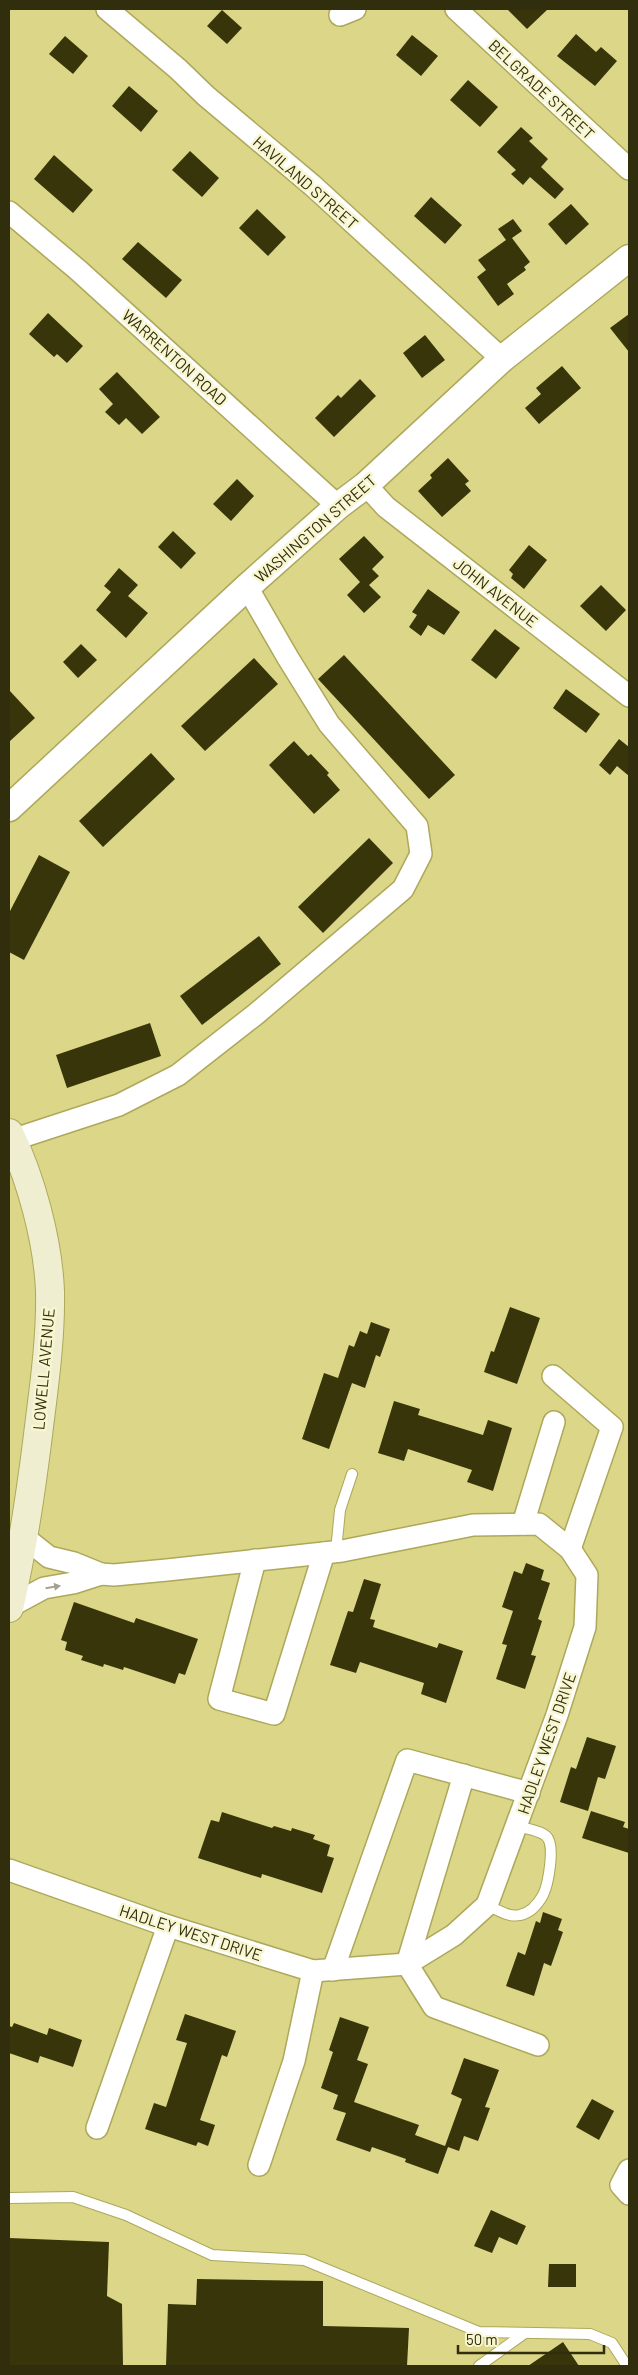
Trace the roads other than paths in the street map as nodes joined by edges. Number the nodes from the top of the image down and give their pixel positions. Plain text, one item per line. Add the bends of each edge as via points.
1 (107, 9) edge
2 (456, 9) edge
3 (629, 169) edge
4 (9, 212) edge
5 (629, 258) edge
6 (502, 359) junction
7 (366, 485) junction
8 (338, 506) junction
9 (248, 587) junction
10 (629, 696) edge
11 (9, 808) edge
12 (10, 1136) edge
13 (553, 1376) dead end
14 (554, 1422) dead end
15 (352, 1474) dead end
16 (523, 1524) junction
17 (25, 1538) junction
18 (570, 1548) junction
19 (330, 1552) junction
20 (256, 1560) junction
21 (101, 1574) junction
22 (9, 1607) edge
23 (464, 1775) junction
24 (529, 1792) junction
25 (517, 1826) junction
26 (9, 1870) edge
27 (487, 1905) junction
28 (168, 1926) junction
29 (407, 1964) junction
30 (323, 1970) junction
31 (538, 2045) dead end
32 (97, 2128) dead end
33 (259, 2165) dead end
34 (9, 2198) edge
35 (525, 2333) junction
36 (479, 2366) edge
37 (627, 2366) edge

1 - 6 street, HAVILAND STREET via 312,185
2 - 3 street, BELGRADE STREET
4 - 8 street, WARRENTON ROAD via 78,270
5 - 6 street, WASHINGTON STREET
6 - 7 street, WASHINGTON STREET
7 - 8 street, WASHINGTON STREET
7 - 10 street, JOHN AVENUE via 386,507
8 - 9 street, WASHINGTON STREET
9 - 11 street, WASHINGTON STREET
9 - 12 street via 329,724 417,826 421,854 403,889 256,1014 178,1075 119,1106
12 - 17 main road, LOWELL AVENUE via 43,1239 50,1290 48,1347
13 - 18 street via 612,1427
14 - 16 street
15 - 19 lane
16 - 18 street, HADLEY WEST DRIVE via 539,1524
16 - 19 street, HADLEY WEST DRIVE via 473,1525
17 - 21 street, HADLEY WEST DRIVE via 49,1557
17 - 22 main road, LOWELL AVENUE
18 - 24 street, HADLEY WEST DRIVE via 587,1575 585,1627
19 - 20 street, HADLEY WEST DRIVE
19 - 20 street via 274,1714 218,1699
20 - 21 street, HADLEY WEST DRIVE
22 -> 21 street, HADLEY WEST DRIVE via 44,1588
23 - 24 street
23 - 29 street
23 - 30 street via 407,1760
24 - 25 street, HADLEY WEST DRIVE
25 - 27 street, HADLEY WEST DRIVE
25 - 27 lane via 548,1837 553,1848 544,1894 534,1909 520,1916
26 - 28 street, HADLEY WEST DRIVE
27 - 29 street, HADLEY WEST DRIVE via 454,1935
28 - 30 street, HADLEY WEST DRIVE
28 - 32 street
29 - 30 street, HADLEY WEST DRIVE
29 - 31 street via 434,2007
30 - 33 street
34 - 35 lane via 73,2197 126,2216 212,2255 304,2260 479,2332
35 - 36 lane
35 - 37 lane via 590,2334 612,2343

